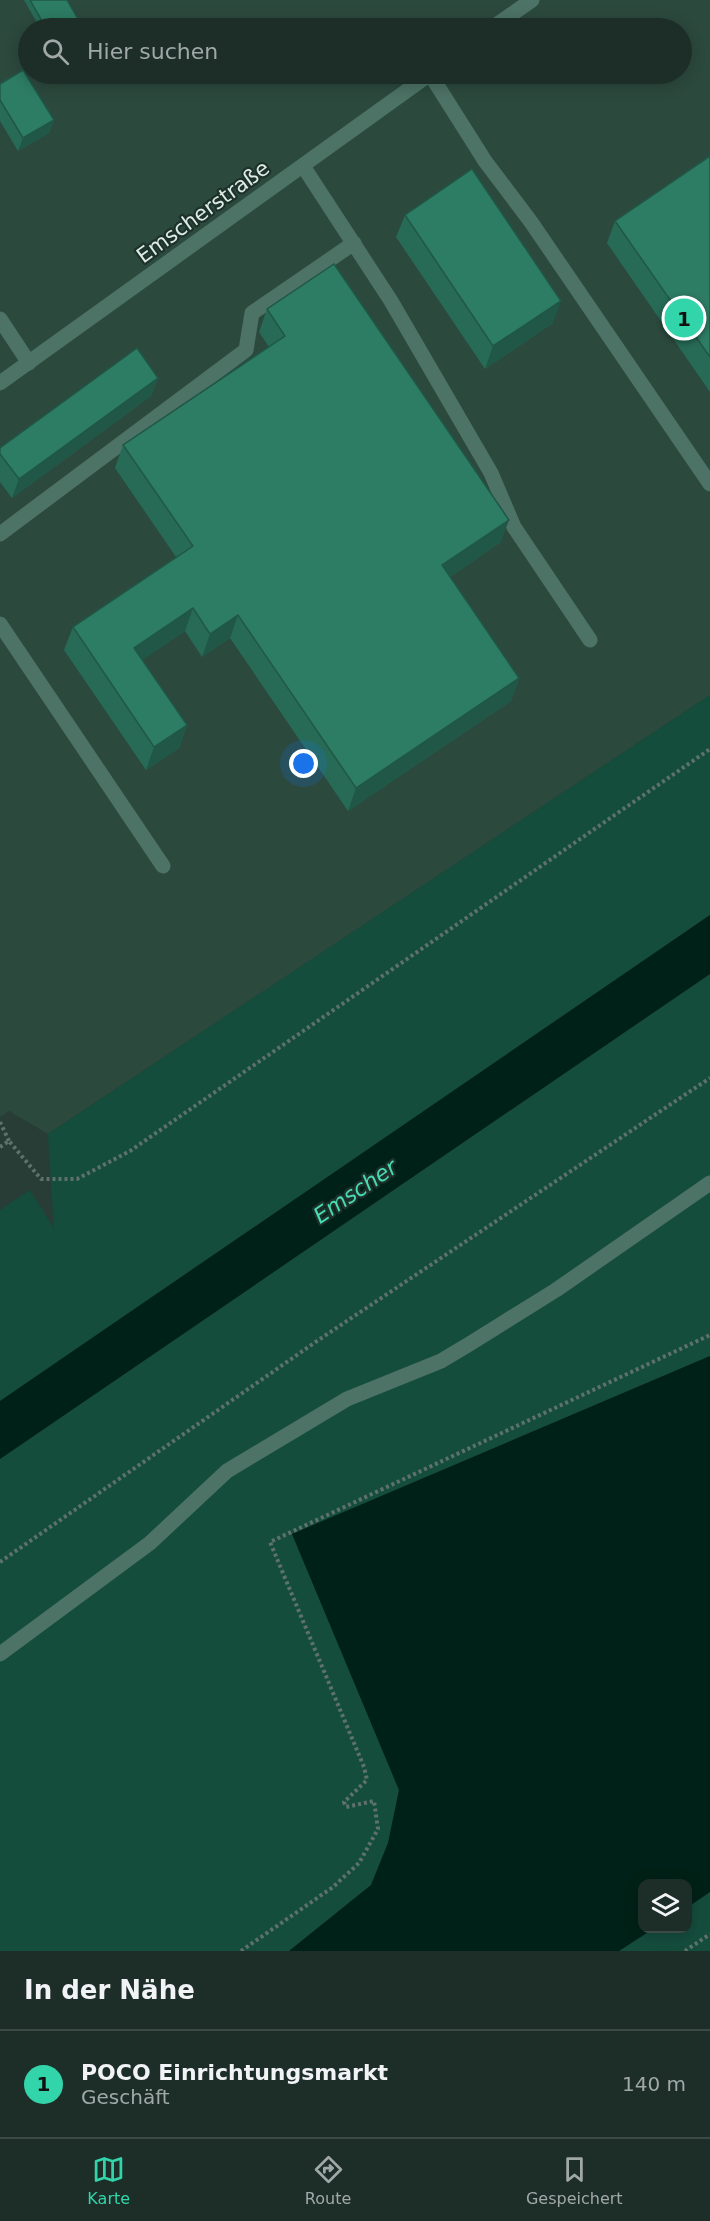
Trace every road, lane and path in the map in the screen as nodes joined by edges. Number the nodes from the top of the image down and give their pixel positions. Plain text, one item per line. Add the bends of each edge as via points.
1 (532, 0) edge
2 (506, 18) edge
3 (416, 84) edge
4 (436, 84) edge
5 (303, 166) junction
6 (354, 243) junction
7 (0, 319) edge
8 (29, 363) junction
9 (0, 383) edge
10 (710, 483) edge
11 (0, 534) edge
12 (0, 624) edge
13 (590, 640) dead end
14 (710, 749) edge
15 (163, 866) dead end
16 (710, 1078) edge
17 (0, 1122) edge
18 (9, 1141) junction
19 (0, 1147) edge
20 (710, 1183) edge
21 (710, 1335) edge
22 (0, 1562) edge
23 (0, 1654) edge
24 (710, 1934) edge
25 (241, 1951) edge
26 (685, 1951) edge

1 - 2 street
3 - 5 street, Emscherstraße
4 - 10 street via 485,161
5 - 6 street
5 - 8 street, Emscherstraße
6 - 11 street via 252,312 246,350
6 - 13 street via 491,473 514,527
7 - 8 street
8 - 9 street, Emscherstraße
12 - 15 street
14 - 18 path via 130,1151 77,1179 41,1179
16 - 22 path via 317,1341
17 - 18 path
18 - 19 path
20 - 23 street via 556,1290 471,1343 441,1360 347,1399 226,1471 150,1543
21 - 25 path via 270,1542 364,1767 367,1780 344,1802 346,1807 374,1800 378,1829 359,1863 333,1887
24 - 26 path

